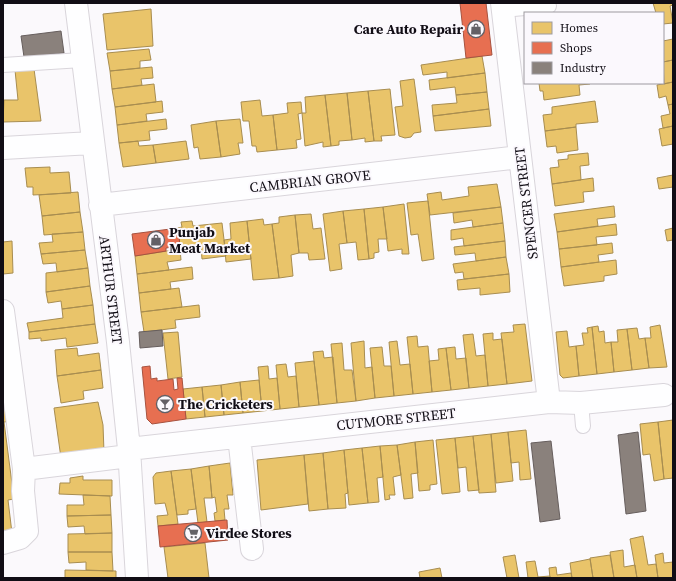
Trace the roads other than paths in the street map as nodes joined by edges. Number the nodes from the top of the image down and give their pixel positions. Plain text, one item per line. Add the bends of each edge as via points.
1 (76, 3) edge
2 (548, 6) dead end
3 (503, 7) edge
4 (82, 60) junction
5 (3, 64) edge
6 (92, 143) junction
7 (3, 148) edge
8 (520, 157) junction
9 (100, 205) junction
10 (3, 311) edge
11 (664, 395) dead end
12 (549, 402) junction
13 (581, 403) junction
14 (583, 426) dead end
15 (239, 437) junction
16 (129, 452) junction
17 (24, 469) junction
18 (3, 543) edge
19 (252, 549) dead end
20 (137, 578) edge

1 - 4 street, ARTHUR STREET
2 - 3 lane
3 - 8 street, SPENCER STREET
4 - 5 lane
4 - 6 street, ARTHUR STREET
6 - 7 street
6 - 9 street, ARTHUR STREET
8 - 9 street, CAMBRIAN GROVE
8 - 12 street, SPENCER STREET
9 - 16 street, ARTHUR STREET
10 - 17 street
11 - 13 street, CUTMORE STREET
12 - 13 street, CUTMORE STREET
12 - 15 street, CUTMORE STREET
13 - 14 lane
15 - 16 street, CUTMORE STREET
15 - 19 street
16 - 17 street, CUTMORE STREET
16 - 20 street, ARTHUR STREET
17 - 18 street via 23,491 27,531 20,538

